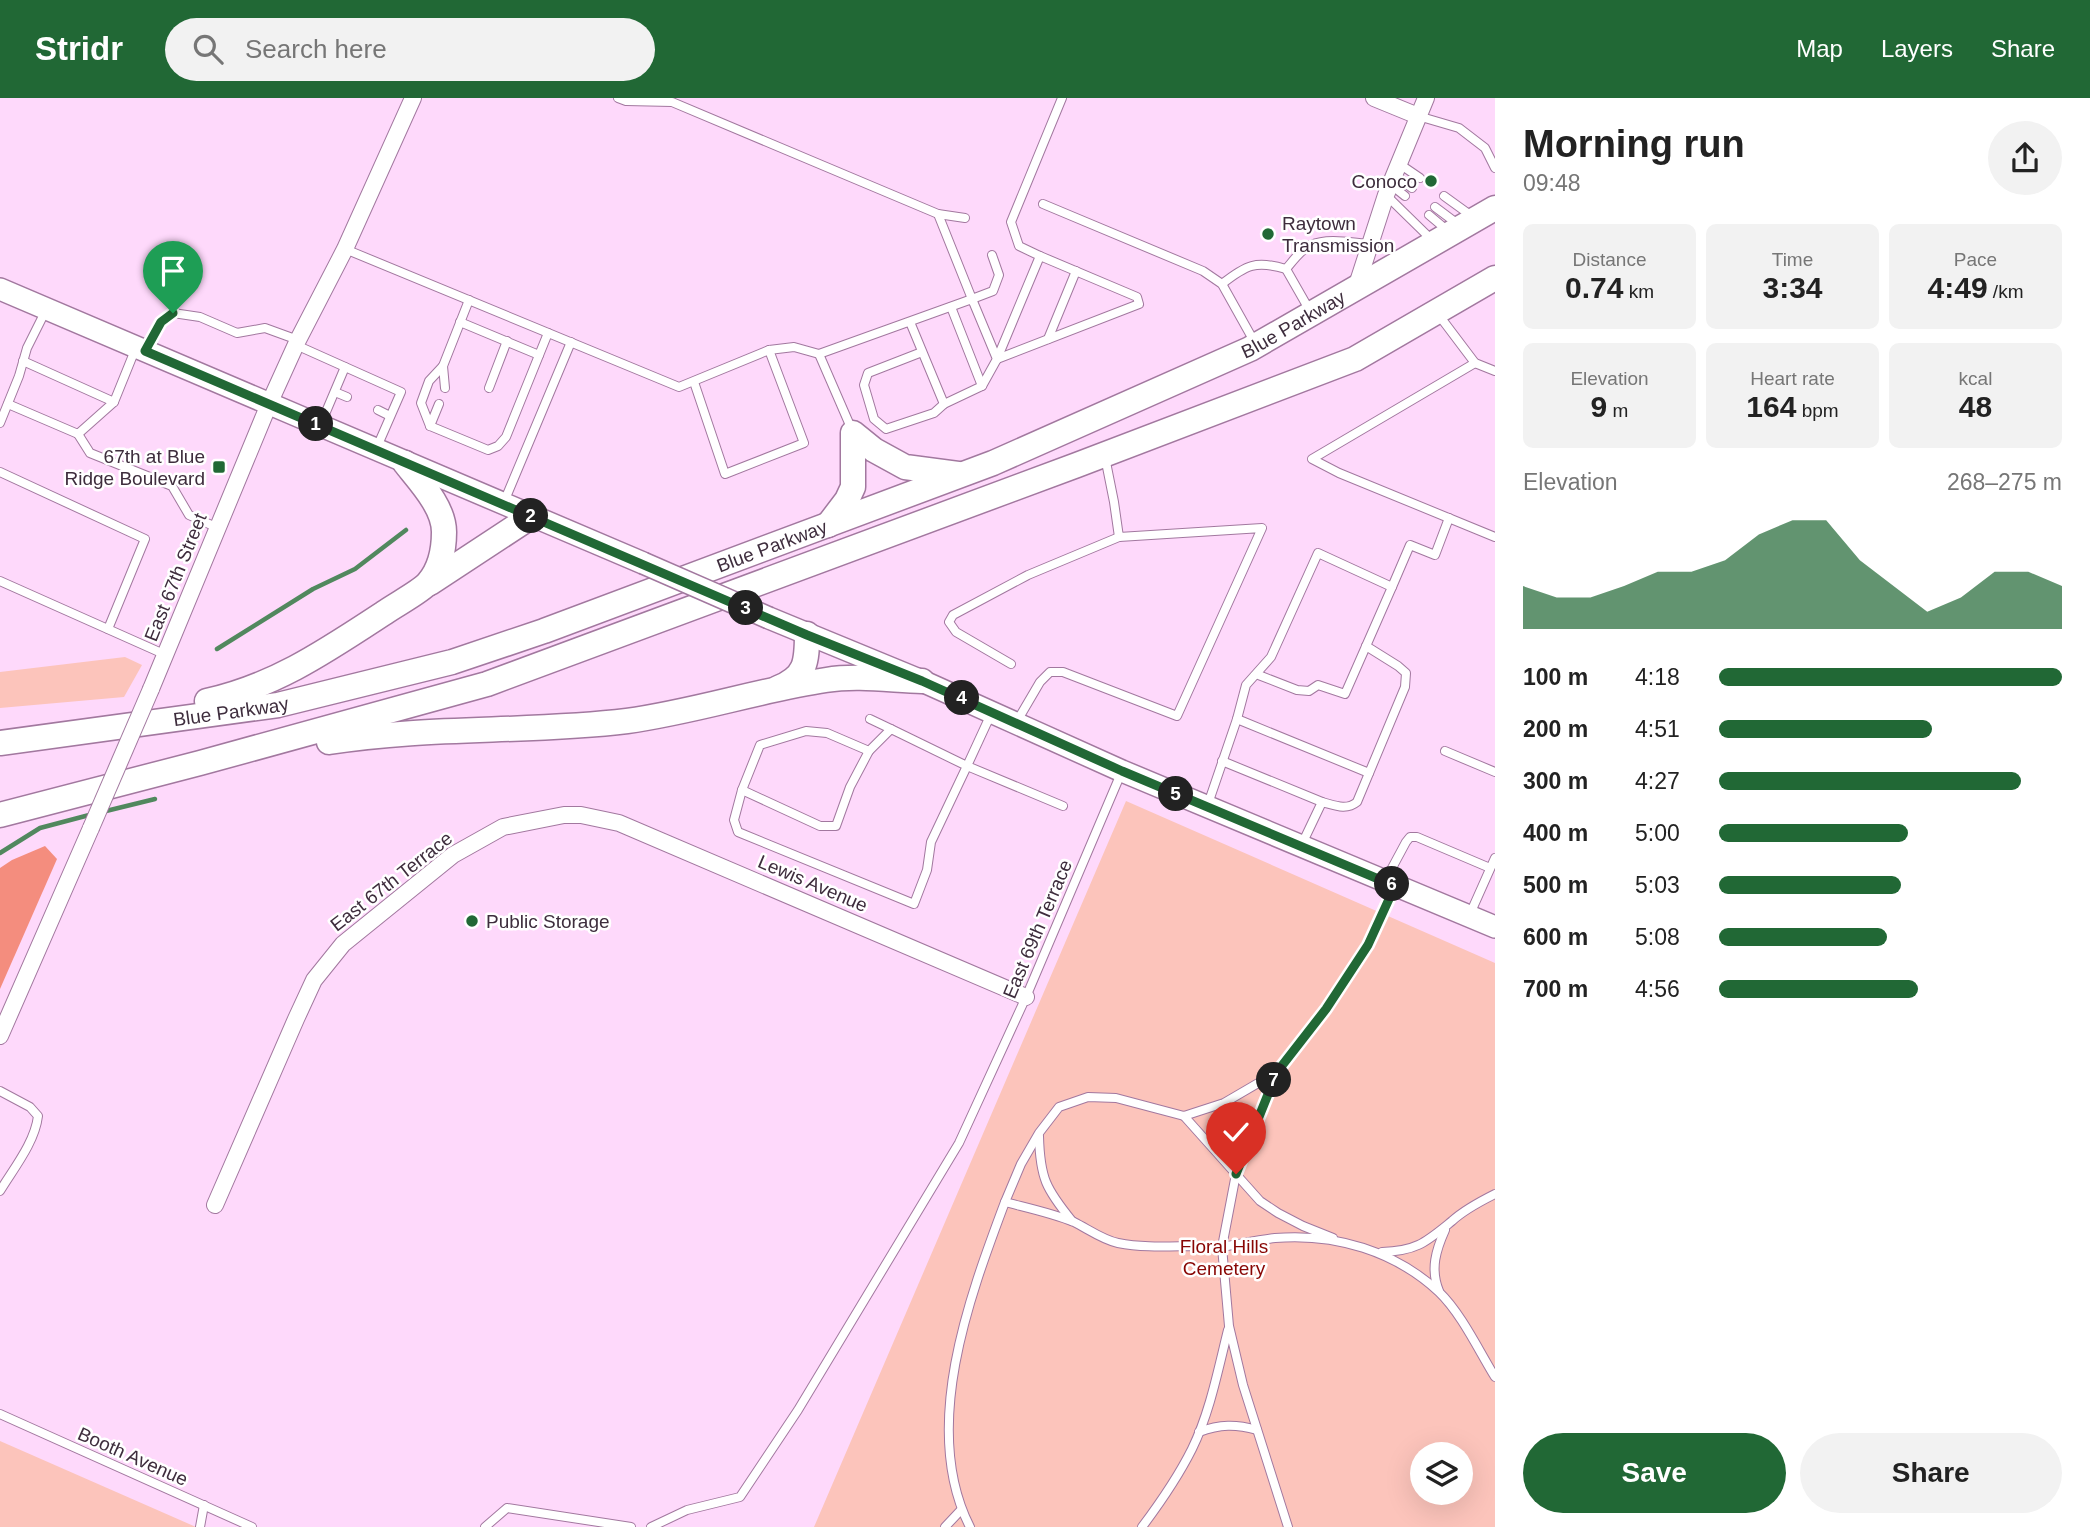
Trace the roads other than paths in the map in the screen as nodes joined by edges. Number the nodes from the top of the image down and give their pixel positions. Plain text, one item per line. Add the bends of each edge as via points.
1 (413, 98) edge
2 (618, 98) edge
3 (1062, 98) edge
4 (1374, 98) edge
5 (1426, 98) edge
6 (1418, 116) junction
7 (1495, 168) edge
8 (1420, 178) dead end
9 (1392, 179) junction
10 (1412, 188) dead end
11 (1405, 196) dead end
12 (1444, 196) dead end
13 (1043, 204) dead end
14 (1435, 206) dead end
15 (938, 214) junction
16 (1429, 215) dead end
17 (965, 218) dead end
18 (1463, 226) edge
19 (1370, 244) junction
20 (345, 249) junction
21 (992, 255) dead end
22 (1040, 256) junction
23 (1286, 269) junction
24 (1076, 271) junction
25 (1495, 278) edge
26 (1222, 284) junction
27 (1356, 288) junction
28 (0, 289) edge
29 (972, 299) junction
30 (469, 300) junction
31 (951, 307) junction
32 (47, 309) junction
33 (1436, 312) junction
34 (1311, 314) junction
35 (460, 322) junction
36 (910, 322) junction
37 (548, 333) junction
38 (1048, 340) junction
39 (507, 341) junction
40 (571, 342) junction
41 (297, 343) junction
42 (1257, 346) junction
43 (140, 349) junction
44 (769, 350) junction
45 (922, 352) junction
46 (819, 354) junction
47 (539, 355) junction
48 (997, 359) junction
49 (23, 361) junction
50 (1475, 363) junction
51 (443, 366) junction
52 (345, 367) junction
53 (1495, 371) edge
54 (694, 382) junction
55 (982, 386) junction
56 (445, 388) dead end
57 (489, 388) dead end
58 (335, 392) junction
59 (347, 397) dead end
60 (114, 402) junction
61 (8, 404) junction
62 (270, 404) junction
63 (439, 404) dead end
64 (944, 404) junction
65 (378, 410) dead end
66 (390, 416) junction
67 (0, 424) edge
68 (320, 426) junction
69 (430, 426) junction
70 (853, 433) junction
71 (78, 434) junction
72 (376, 450) junction
73 (1104, 454) junction
74 (405, 463) junction
75 (0, 472) edge
76 (962, 474) junction
77 (503, 504) junction
78 (532, 516) junction
79 (1450, 518) junction
80 (828, 525) junction
81 (218, 528) junction
82 (1119, 537) junction
83 (1495, 537) edge
84 (0, 581) edge
85 (428, 584) junction
86 (1392, 587) junction
87 (108, 629) junction
88 (807, 635) junction
89 (1366, 646) junction
90 (166, 655) junction
91 (1011, 664) dead end
92 (1256, 674) junction
93 (922, 681) junction
94 (767, 692) junction
95 (992, 712) junction
96 (870, 719) dead end
97 (1237, 719) junction
98 (1016, 723) junction
99 (891, 729) junction
100 (0, 730) edge
101 (0, 743) edge
102 (869, 751) junction
103 (1444, 751) dead end
104 (1222, 761) junction
105 (200, 763) junction
106 (967, 765) junction
107 (1122, 771) junction
108 (1495, 772) edge
109 (1369, 773) junction
110 (742, 790) junction
111 (1322, 802) junction
112 (1063, 806) dead end
113 (1207, 807) junction
114 (0, 815) edge
115 (581, 816) joint
116 (1301, 847) junction
117 (1495, 858) edge
118 (1490, 868) junction
119 (1390, 883) junction
120 (1469, 916) junction
121 (1495, 927) edge
122 (1026, 997) junction
123 (0, 1036) edge
124 (1277, 1072) junction
125 (0, 1091) edge
126 (1184, 1116) junction
127 (1038, 1133) junction
128 (1236, 1174) junction
129 (0, 1191) edge
130 (1495, 1194) edge
131 (1005, 1202) junction
132 (215, 1205) dead end
133 (1072, 1222) junction
134 (1447, 1225) junction
135 (1354, 1245) junction
136 (1222, 1247) junction
137 (1375, 1252) junction
138 (1440, 1294) junction
139 (1229, 1326) junction
140 (1495, 1377) edge
141 (0, 1414) edge
142 (1257, 1430) junction
143 (1199, 1432) junction
144 (204, 1505) junction
145 (961, 1510) junction
146 (200, 1527) edge
147 (252, 1527) edge
148 (485, 1527) edge
149 (631, 1527) edge
150 (651, 1527) edge
151 (945, 1527) edge
152 (970, 1527) edge
153 (1142, 1527) edge
154 (1288, 1527) edge

1 - 20 street, East 67th Street
2 - 15 lane via 672,103
3 - 22 lane via 1011,222 1019,246
4 - 6 street
5 - 6 street
6 - 7 lane via 1459,128 1485,148
6 - 9 street
8 - 9 lane
9 - 10 lane
9 - 11 lane
9 - 18 lane
9 - 19 street
12 - 18 lane
13 - 26 lane via 1203,271
14 - 18 lane
15 - 17 lane
15 - 29 lane
16 - 18 lane
18 - 27 highway, Blue Parkway
19 - 23 lane via 1311,245
19 - 27 street
20 - 30 lane
20 - 41 street, East 67th Street
21 - 29 lane via 999,275 993,291
22 - 24 lane
22 - 48 lane
23 - 26 lane via 1259,264 1242,269
23 - 34 lane
24 - 38 lane
24 - 38 lane via 1137,297 1139,304
25 - 33 highway, Blue Parkway
26 - 42 lane
27 - 34 highway, Blue Parkway
28 - 32 main road
29 - 31 lane
29 - 48 lane
30 - 35 lane
30 - 37 lane
31 - 36 lane
31 - 55 lane
32 - 43 main road
32 - 49 lane
33 - 50 lane
33 - 73 highway, Blue Parkway via 1355,359
34 - 42 highway, Blue Parkway
35 - 39 lane
35 - 51 lane
36 - 45 lane
36 - 46 lane
37 - 40 lane
37 - 47 lane
38 - 48 lane
39 - 47 lane
39 - 57 lane
40 - 54 lane via 679,387
40 - 77 lane
41 - 43 lane via 265,328 237,333 200,317 173,313
41 - 52 lane
41 - 62 street, East 67th Street
42 - 76 highway, Blue Parkway
43 - 60 lane
43 - 62 main road
44 - 46 lane via 794,347
44 - 54 lane
44 - 54 lane via 804,443 725,474
45 - 64 lane
45 - 64 lane via 868,373 863,385 874,419 886,429 934,413
46 - 70 lane
47 - 69 lane via 506,437 498,446 488,450
48 - 55 lane
49 - 60 lane
49 - 61 lane
50 - 53 lane
50 - 79 lane via 1312,459
51 - 56 lane
51 - 69 lane via 429,381 421,402
52 - 58 lane
52 - 66 lane via 401,391
55 - 64 lane
58 - 59 lane
58 - 68 lane
60 - 71 lane
61 - 67 lane
61 - 71 lane
62 - 68 main road
62 - 81 street, East 67th Street
63 - 69 lane
65 - 66 lane
66 - 72 lane
68 - 72 main road
70 - 76 highway via 905,467
70 - 80 highway via 853,486
71 - 81 lane via 90,453 172,486 189,515
72 - 74 main road
73 - 82 lane
73 - 105 highway, Blue Parkway via 487,684
74 - 77 main road
74 - 85 highway via 430,497 444,529 440,561
75 - 87 lane via 145,539
76 - 80 highway, Blue Parkway
77 - 78 main road
78 - 85 highway
78 - 88 main road, bridge
79 - 83 lane
79 - 86 lane via 1435,555 1410,545
80 - 101 highway, Blue Parkway via 452,663 278,705
81 - 90 street, East 67th Street
82 - 91 lane via 1028,575 953,615 949,622 956,632
82 - 98 lane via 1262,528 1177,716 1063,672 1050,672
84 - 87 lane
85 - 100 highway via 272,681 172,709
86 - 89 lane
86 - 92 lane via 1318,554 1271,657
87 - 90 lane
88 - 93 main road
88 - 94 highway via 807,659 801,672 787,685
89 - 92 lane via 1345,694 1318,685 1309,691 1297,690
89 - 109 lane via 1406,673 1405,687
90 - 123 street, East 67th Street, bridge
92 - 97 lane via 1247,685
93 - 94 highway via 845,678
93 - 95 main road
94 - 105 highway via 628,721 394,733
95 - 98 main road
95 - 106 lane
96 - 99 lane
97 - 104 lane
97 - 109 lane
98 - 107 main road
99 - 102 lane
99 - 106 lane
102 - 110 lane via 828,733 806,731 760,746
102 - 110 lane via 835,826 820,826
103 - 108 lane
104 - 111 lane
104 - 113 lane
105 - 114 highway, Blue Parkway
106 - 110 lane via 931,842 928,870 914,904 738,832 734,820
106 - 112 lane
107 - 113 main road
107 - 122 lane, East 69th Terrace
109 - 111 lane via 1350,807
111 - 116 lane
113 - 116 main road
115 - 122 street, Lewis Avenue via 619,823
115 - 132 street, East 67th Terrace via 503,827 453,855 343,944 314,980
116 - 119 main road
117 - 118 lane
118 - 119 lane via 1410,837
118 - 120 lane
119 - 120 main road
119 - 124 lane via 1368,945
120 - 121 main road
122 - 150 lane, East 69th Terrace via 959,1143 798,1410 740,1497 687,1510
124 - 126 lane via 1224,1103
124 - 128 lane
125 - 129 lane via 38,1115 37,1126
126 - 127 lane via 1115,1098 1088,1097 1059,1107
126 - 128 lane
127 - 131 lane
127 - 133 lane via 1039,1163 1049,1192
128 - 135 lane via 1278,1213
128 - 136 lane
130 - 134 lane
131 - 133 lane
131 - 145 lane via 974,1286 955,1364 948,1438
133 - 136 lane via 1116,1243
134 - 137 lane via 1419,1246
134 - 138 lane via 1434,1263
135 - 136 lane via 1275,1238
135 - 137 lane
136 - 139 lane
137 - 138 lane via 1408,1268
138 - 140 lane
139 - 142 lane
139 - 143 lane
141 - 144 lane, Booth Avenue
142 - 143 lane via 1239,1425
142 - 154 lane
143 - 153 lane via 1180,1471
144 - 146 lane
144 - 147 lane, Booth Avenue
145 - 151 lane
145 - 152 lane
148 - 149 lane via 508,1508

